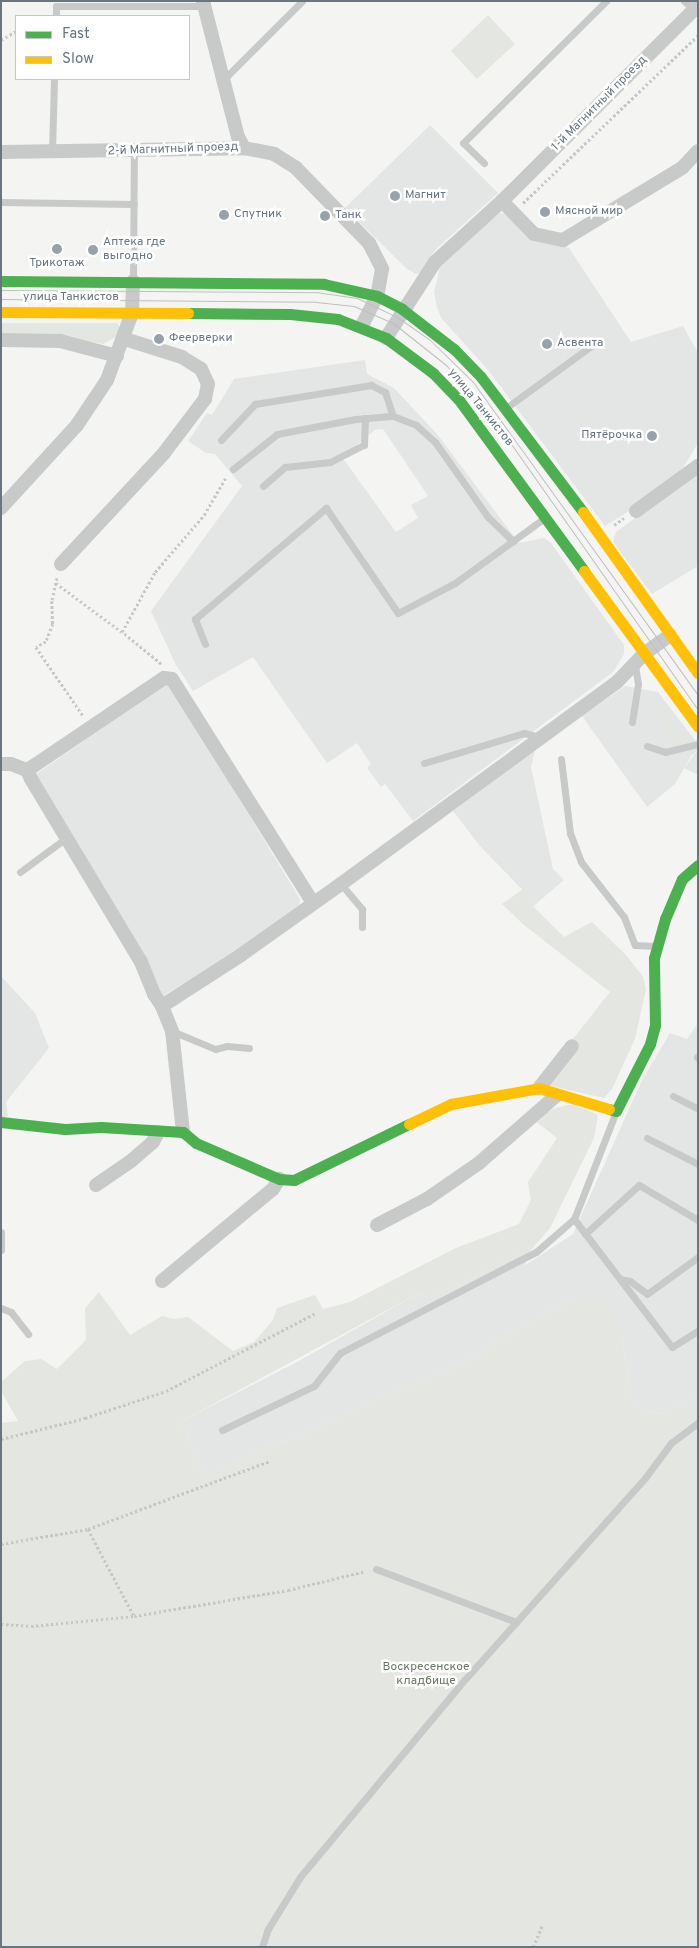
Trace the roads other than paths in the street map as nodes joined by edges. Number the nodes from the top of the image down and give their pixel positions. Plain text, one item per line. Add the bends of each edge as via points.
1 (302, 1) edge
2 (606, 1) edge
3 (204, 4) edge
4 (692, 6) edge
5 (56, 15) edge
6 (225, 78) junction
7 (54, 80) edge
8 (244, 148) junction
9 (698, 150) edge
10 (1, 152) edge
11 (52, 152) junction
12 (134, 152) junction
13 (484, 163) dead end
14 (502, 201) junction
15 (1, 202) edge
16 (134, 204) junction
17 (1, 281) edge
18 (133, 281) junction
19 (376, 296) junction
20 (402, 309) junction
21 (1, 312) edge
22 (132, 313) junction
23 (362, 326) junction
24 (386, 338) junction
25 (125, 339) junction
26 (1, 340) edge
27 (595, 343) dead end
28 (117, 356) junction
29 (506, 408) junction
30 (393, 416) junction
31 (366, 418) junction
32 (222, 440) dead end
33 (698, 466) edge
34 (233, 469) road end
35 (263, 486) dead end
36 (1, 508) edge
37 (636, 511) road end
38 (545, 518) junction
39 (513, 540) junction
40 (61, 564) road end
41 (670, 635) junction
42 (205, 644) dead end
43 (644, 654) junction
44 (634, 664) junction
45 (698, 673) edge
46 (632, 722) dead end
47 (698, 726) edge
48 (540, 737) junction
49 (698, 744) edge
50 (647, 746) dead end
51 (561, 759) dead end
52 (424, 763) dead end
53 (1, 764) edge
54 (27, 770) junction
55 (66, 838) junction
56 (698, 865) edge
57 (20, 872) dead end
58 (341, 884) junction
59 (313, 903) junction
60 (362, 927) dead end
61 (657, 946) junction
62 (162, 1006) junction
63 (172, 1031) junction
64 (572, 1046) dead end
65 (249, 1048) dead end
66 (539, 1088) junction
67 (557, 1095) junction
68 (673, 1096) dead end
69 (698, 1109) edge
70 (616, 1111) junction
71 (1, 1122) edge
72 (158, 1132) junction
73 (183, 1132) junction
74 (647, 1138) dead end
75 (698, 1164) edge
76 (279, 1179) junction
77 (96, 1185) dead end
78 (574, 1219) junction
79 (698, 1220) edge
80 (377, 1225) dead end
81 (1, 1232) edge
82 (585, 1234) junction
83 (1, 1250) edge
84 (698, 1257) edge
85 (620, 1279) junction
86 (162, 1281) dead end
87 (1, 1308) edge
88 (698, 1331) edge
89 (28, 1334) dead end
90 (698, 1423) edge
91 (222, 1430) dead end
92 (376, 1569) road end
93 (516, 1622) junction
94 (262, 1947) edge

1 - 6 lane
2 - 13 lane via 463,144
3 - 5 lane via 56,6
3 - 6 street
4 - 14 street, 1-й Магнитный проезд
6 - 8 street via 238,137
7 - 11 lane
8 - 12 street, 2-й Магнитный проезд
8 - 19 street, 2-й Магнитный проезд via 274,154 296,168 369,243 382,269
9 - 14 street via 682,168 564,240 534,234
10 - 11 street, 2-й Магнитный проезд
11 - 12 street, 2-й Магнитный проезд
12 - 16 lane
14 - 20 street, 1-й Магнитный проезд via 435,262
15 - 16 lane
16 - 18 lane
17 - 18 main road, улица Танкистов
18 - 19 main road, улица Танкистов via 324,284
18 - 22 street
19 - 20 main road, улица Танкистов
19 - 23 street, 2-й Магнитный проезд
20 - 24 street, 1-й Магнитный проезд
20 - 29 main road, улица Танкистов via 454,349
21 - 22 main road, улица Танкистов
22 - 23 main road, улица Танкистов via 290,314 338,319
22 - 25 street
23 - 24 main road, улица Танкистов
24 - 38 main road, улица Танкистов via 433,372 459,400
25 - 28 street
25 - 40 street via 182,357 201,369 208,384 205,399 164,454
26 - 28 street via 60,341
27 - 29 lane
28 - 36 street via 107,380 76,425
29 - 41 main road, улица Танкистов
30 - 31 lane
30 - 32 lane via 385,392 371,385 255,404
30 - 39 lane via 416,425 434,442 488,517
31 - 34 lane via 277,434
31 - 35 lane via 364,445 330,462 285,467
33 - 37 street
38 - 39 lane
38 - 43 main road, улица Танкистов
39 - 42 lane via 455,582 398,613 326,508 195,619
41 - 43 street
41 - 45 main road, улица Танкистов
43 - 44 street
43 - 47 main road, улица Танкистов
44 - 46 lane via 638,684
44 - 48 street via 616,683
48 - 52 lane via 524,733
48 - 58 street
49 - 50 lane via 665,752
51 - 61 lane via 570,833 581,862 624,917 635,945
53 - 54 street
54 - 55 street
54 - 59 street via 164,678 172,679
55 - 57 lane
55 - 62 street via 141,962
56 - 61 main road via 682,879
58 - 59 street
58 - 60 lane via 362,909
59 - 62 street via 242,955
61 - 70 main road via 654,958 655,1025 650,1044
62 - 63 street
63 - 65 lane via 214,1050
63 - 73 street
64 - 66 street
66 - 67 main road
66 - 76 main road via 432,1110 294,1180
67 - 70 main road
67 - 80 street via 479,1163 427,1199
68 - 69 lane
70 - 78 lane
71 - 72 main road via 65,1129 101,1127
72 - 73 main road
72 - 77 street via 153,1142 131,1161
73 - 76 main road via 196,1143
74 - 75 lane
76 - 86 street via 272,1189
78 - 82 lane
78 - 91 lane via 536,1252 340,1353 314,1386
79 - 82 lane via 639,1185
81 - 83 lane
82 - 85 lane
84 - 85 lane via 647,1294 630,1281
85 - 88 lane via 672,1347
87 - 89 lane via 10,1312
90 - 93 lane via 671,1443 646,1478
92 - 93 lane
93 - 94 lane via 300,1877 268,1929

